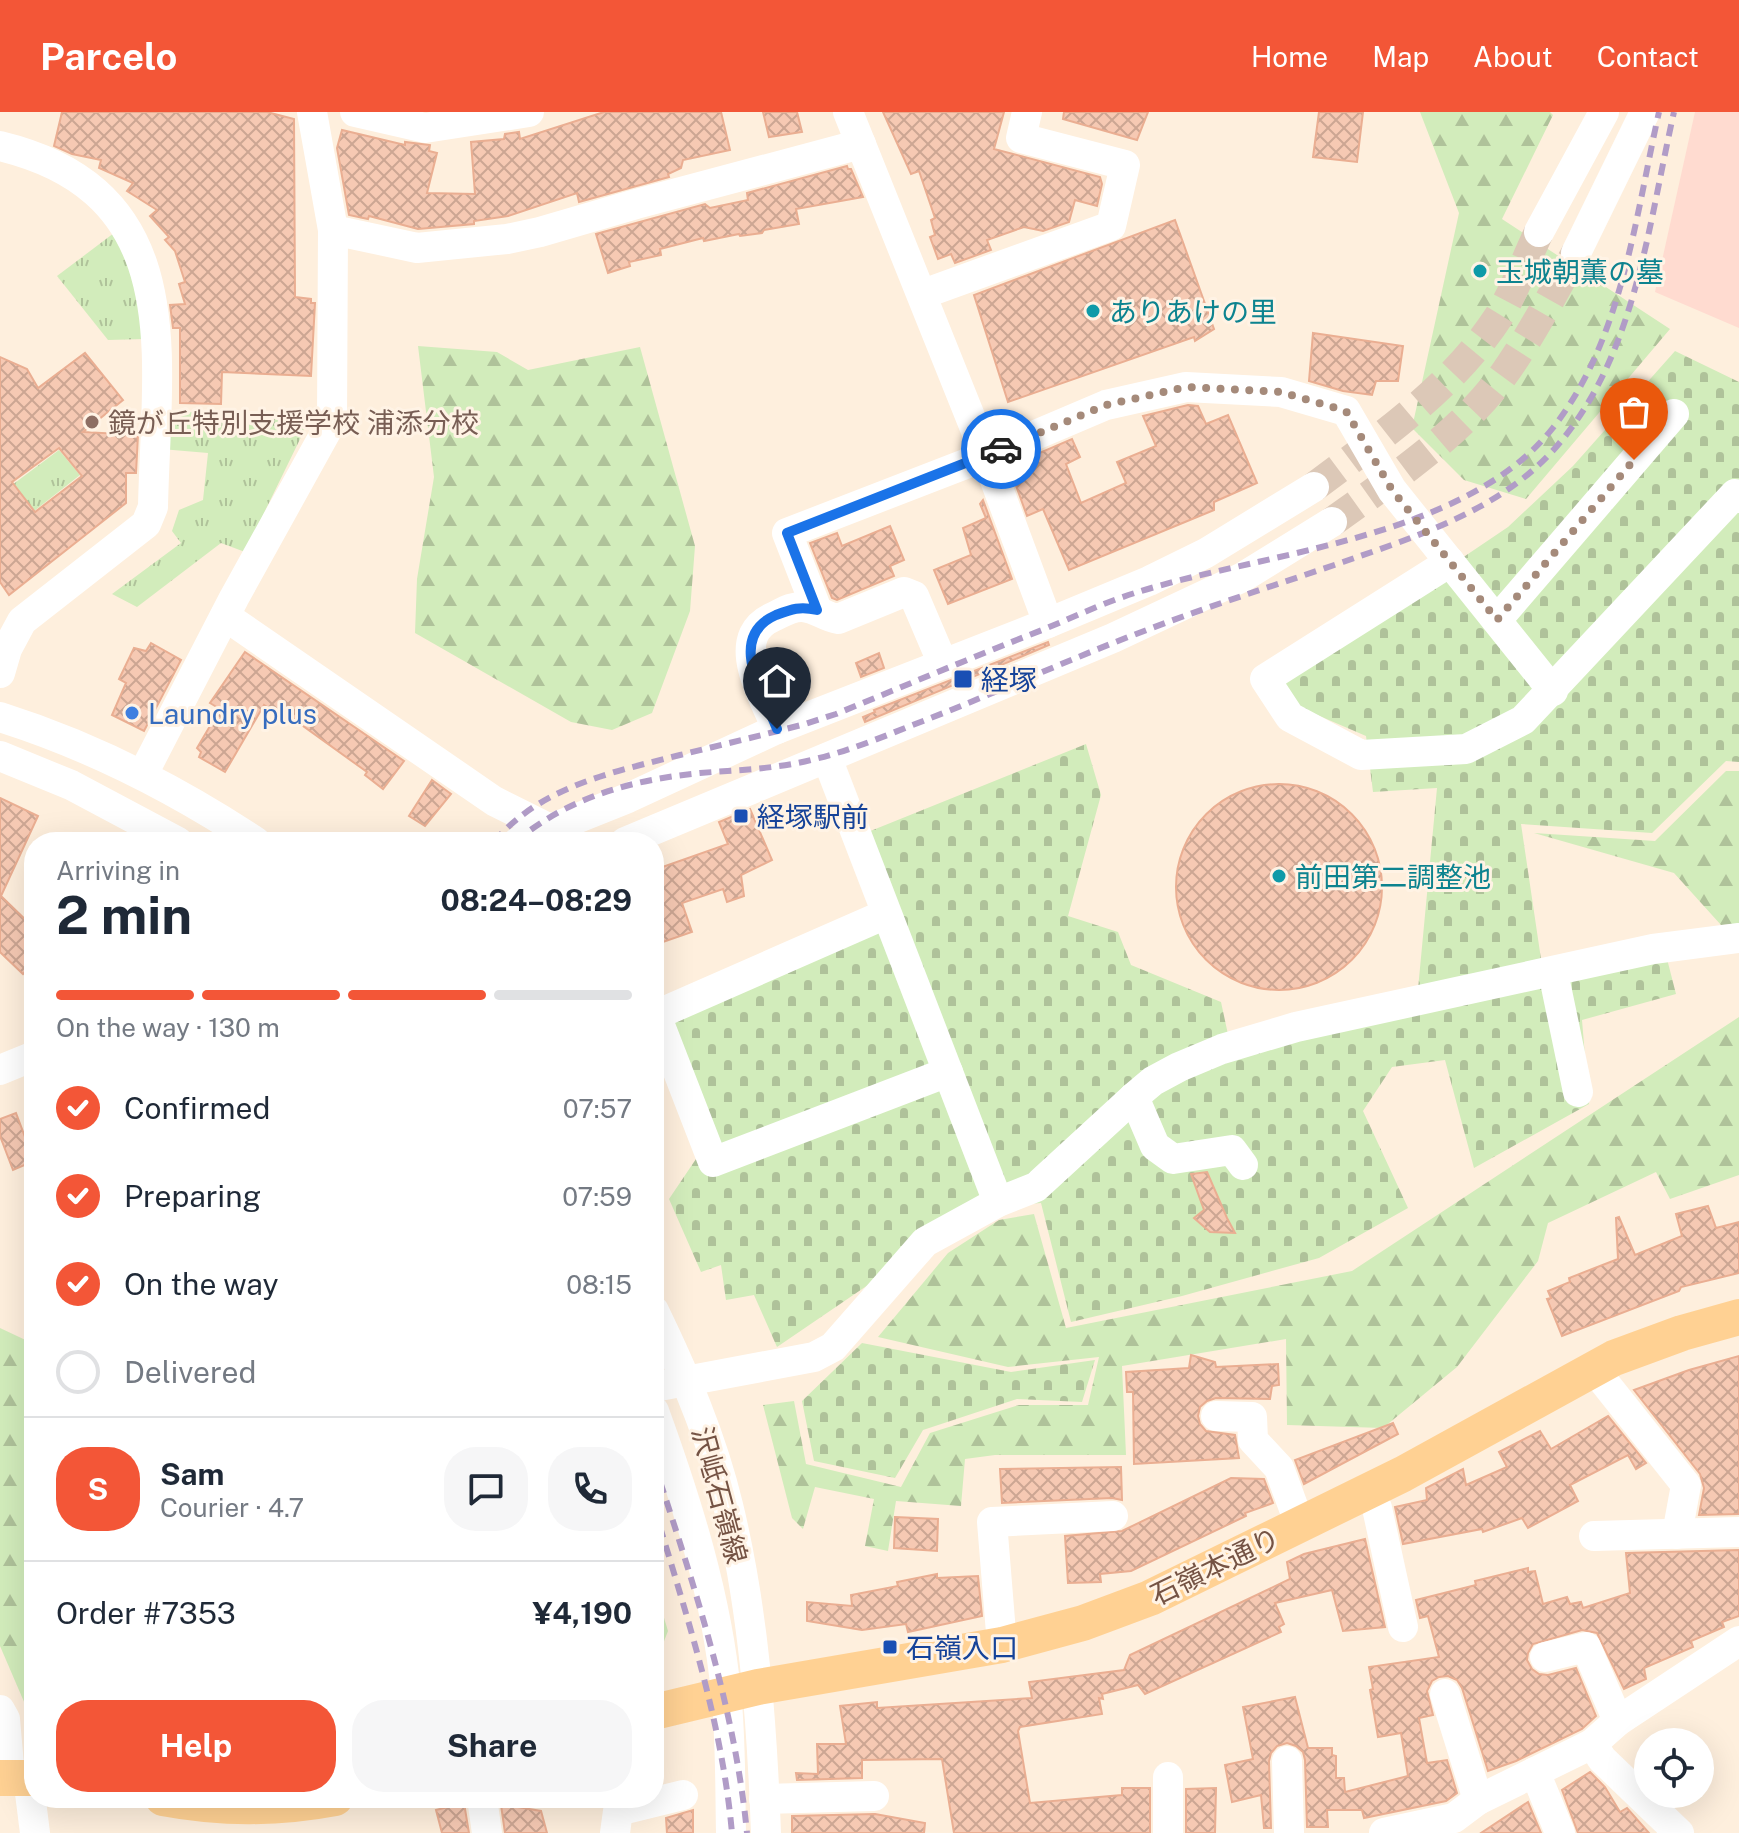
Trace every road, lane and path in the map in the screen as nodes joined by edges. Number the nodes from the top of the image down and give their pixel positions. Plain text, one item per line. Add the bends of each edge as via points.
1 (312, 112) edge
2 (355, 112) edge
3 (529, 112) edge
4 (848, 112) edge
5 (1027, 112) edge
6 (1604, 112) edge
7 (1645, 112) edge
8 (861, 144) junction
9 (0, 146) edge
10 (333, 230) junction
11 (1539, 232) tunnel mouth
12 (1576, 253) tunnel mouth
13 (923, 294) junction
14 (1674, 414) dead end
15 (986, 456) junction
16 (1314, 487) tunnel mouth
17 (1739, 498) edge
18 (1332, 522) tunnel mouth
19 (1450, 562) junction
20 (817, 610) junction
21 (225, 616) junction
22 (1497, 620) junction
23 (1048, 623) junction
24 (943, 664) junction
25 (0, 673) edge
26 (1553, 691) junction
27 (0, 717) edge
28 (777, 729) junction
29 (0, 756) edge
30 (827, 758) junction
31 (143, 774) junction
32 (550, 829) junction
33 (159, 832) edge
34 (239, 832) edge
35 (543, 832) edge
36 (649, 832) edge
37 (886, 914) junction
38 (1739, 938) edge
39 (1553, 972) junction
40 (664, 1011) edge
41 (664, 1036) edge
42 (24, 1060) edge
43 (0, 1070) edge
44 (948, 1072) junction
45 (1578, 1092) dead end
46 (1134, 1097) junction
47 (1243, 1165) dead end
48 (998, 1202) junction
49 (1739, 1317) edge
50 (664, 1334) edge
51 (1593, 1368) junction
52 (664, 1385) edge
53 (1216, 1416) dead end
54 (664, 1441) edge
55 (1377, 1508) dead end
56 (1113, 1516) dead end
57 (1300, 1525) junction
58 (1739, 1532) edge
59 (1677, 1534) junction
60 (1594, 1536) dead end
61 (1403, 1627) dead end
62 (1739, 1641) edge
63 (1002, 1645) junction
64 (1545, 1657) dead end
65 (742, 1690) junction
66 (1445, 1694) dead end
67 (0, 1710) edge
68 (664, 1710) edge
69 (1618, 1721) junction
70 (1592, 1744) junction
71 (1287, 1761) dead end
72 (21, 1772) edge
73 (1535, 1772) junction
74 (1168, 1777) dead end
75 (683, 1795) dead end
76 (874, 1796) dead end
77 (764, 1799) junction
78 (664, 1801) edge
79 (29, 1808) edge
80 (483, 1808) edge
81 (644, 1808) edge
82 (1464, 1817) edge
83 (608, 1820) edge
84 (35, 1833) edge
85 (487, 1833) edge
86 (731, 1833) edge
87 (766, 1833) edge
88 (1168, 1833) edge
89 (1289, 1833) edge
90 (1384, 1833) edge
91 (1560, 1833) edge
92 (1679, 1833) edge

1 - 10 street
2 - 3 street via 425,128
4 - 8 street
5 - 13 street via 1021,138 1125,165 1111,226
6 - 11 street
7 - 12 street
8 - 10 street via 507,239 417,248
8 - 13 street
9 - 25 street via 73,175 119,218 146,269 156,333 153,507 146,524 22,621
10 - 21 street via 332,421
13 - 15 street
14 - 22 street
15 - 19 street via 1106,405 1186,387 1281,392 1346,411 1392,490
15 - 20 street via 787,533
15 - 23 street
16 - 23 street via 1206,553
17 - 26 street via 1735,494
18 - 30 street via 1243,577 1168,613
19 - 22 street
19 - 26 street via 1265,679 1290,717 1361,755 1466,749 1523,720
20 - 24 street via 838,619 904,592 914,596
20 - 28 street via 795,607 764,621 752,634 749,659
21 - 31 street
21 - 32 street via 494,801
22 - 26 street
23 - 24 street
24 - 28 street
27 - 31 street
28 - 32 street
29 - 33 street via 71,785
30 - 36 street
30 - 37 street
31 - 34 street
32 - 35 street
37 - 40 street
37 - 44 street
38 - 39 street via 1653,949
39 - 45 street
39 - 46 street via 1251,1040 1179,1067
41 - 44 street via 713,1162
42 - 43 street
44 - 48 street
46 - 47 street via 1155,1146 1173,1159 1232,1150
46 - 48 street via 1036,1187
48 - 52 street via 925,1242 833,1347 814,1357
49 - 51 main road, 石嶺本通り via 1646,1345
50 - 65 street, 沢岻石嶺線 via 697,1408 737,1551
51 - 57 main road, 石嶺本通り
51 - 59 street via 1686,1485
53 - 57 street via 1252,1417 1253,1440 1279,1468
54 - 65 street via 719,1640
55 - 61 street
56 - 63 street via 992,1522
57 - 63 main road, 石嶺本通り via 1150,1598
58 - 59 street
59 - 60 street
62 - 69 street
63 - 65 main road, 石嶺本通り
64 - 69 street via 1586,1647
65 - 68 main road, 石嶺本通り
65 - 77 street
65 - 86 street
66 - 82 street
67 - 72 street
69 - 70 street
70 - 73 street
70 - 92 street
71 - 89 street
73 - 82 street
73 - 91 street
74 - 88 street
75 - 78 street
76 - 77 street
77 - 87 street
79 - 84 street
80 - 85 street
81 - 83 street
82 - 90 street

